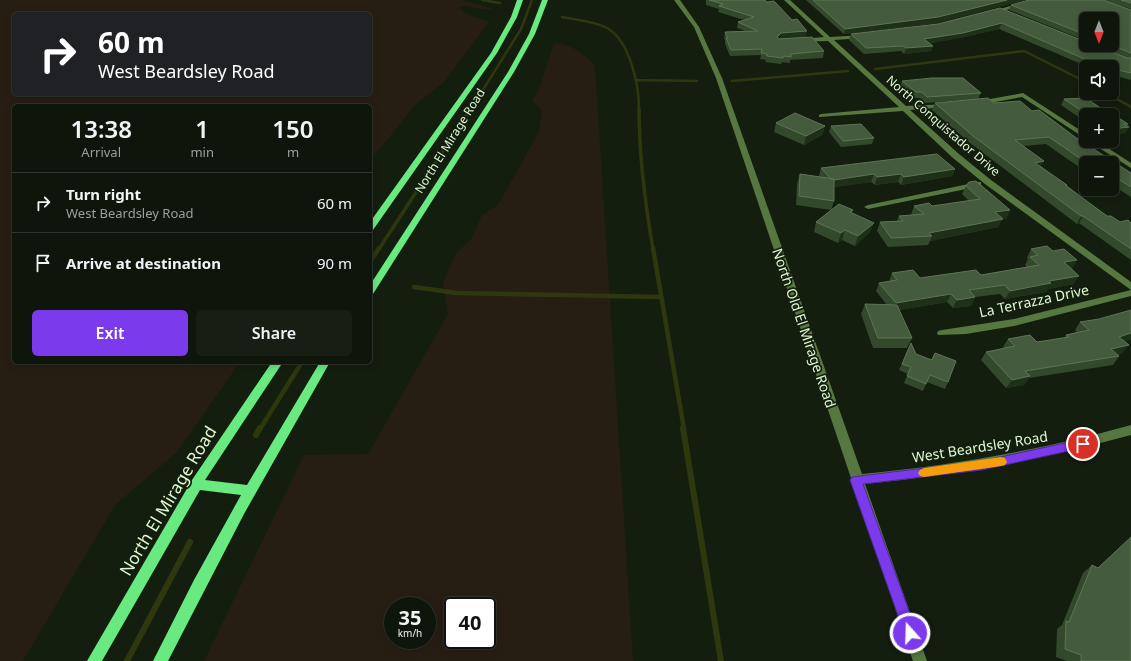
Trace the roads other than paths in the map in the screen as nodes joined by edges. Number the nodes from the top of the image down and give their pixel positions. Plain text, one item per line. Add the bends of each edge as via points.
1 (520, 0) edge
2 (677, 0) edge
3 (787, 0) edge
4 (1037, 0) edge
5 (544, 3) edge
6 (1000, 10) junction
7 (980, 15) edge
8 (1014, 15) edge
9 (872, 35) edge
10 (829, 38) junction
11 (794, 42) edge
12 (970, 103) edge
13 (956, 105) edge
14 (904, 109) junction
15 (821, 116) dead end
16 (1079, 132) edge
17 (1103, 148) edge
18 (1131, 166) edge
19 (988, 182) junction
20 (868, 207) dead end
21 (372, 225) edge
22 (1131, 288) edge
23 (372, 289) edge
24 (1131, 293) edge
25 (942, 333) dead end
26 (277, 364) edge
27 (324, 364) edge
28 (1131, 430) edge
29 (856, 480) junction
30 (196, 484) junction
31 (249, 491) junction
32 (94, 661) edge
33 (160, 661) edge
34 (920, 661) edge

1 - 21 main road, North El Mirage Road via 494,53
2 - 29 street, North Old El Mirage Road via 702,36 720,82
3 - 10 street, North Conquistador Drive
4 - 6 street
5 - 23 main road, North El Mirage Road via 535,27 511,72
6 - 7 street
6 - 8 street
9 - 10 street
10 - 11 street
10 - 14 street, North Conquistador Drive
12 - 16 street via 1023,95
13 - 14 street
14 - 15 street
14 - 19 street, North Conquistador Drive
17 - 18 street
19 - 20 street
19 - 22 street, North Conquistador Drive
24 - 25 street, La Terrazza Drive via 1028,319
26 - 30 main road, North El Mirage Road
27 - 31 main road
28 - 29 street, West Beardsley Road via 1073,447 982,466
29 - 34 street, North Old El Mirage Road
30 - 31 main road
30 - 32 main road, North El Mirage Road
31 - 33 main road

